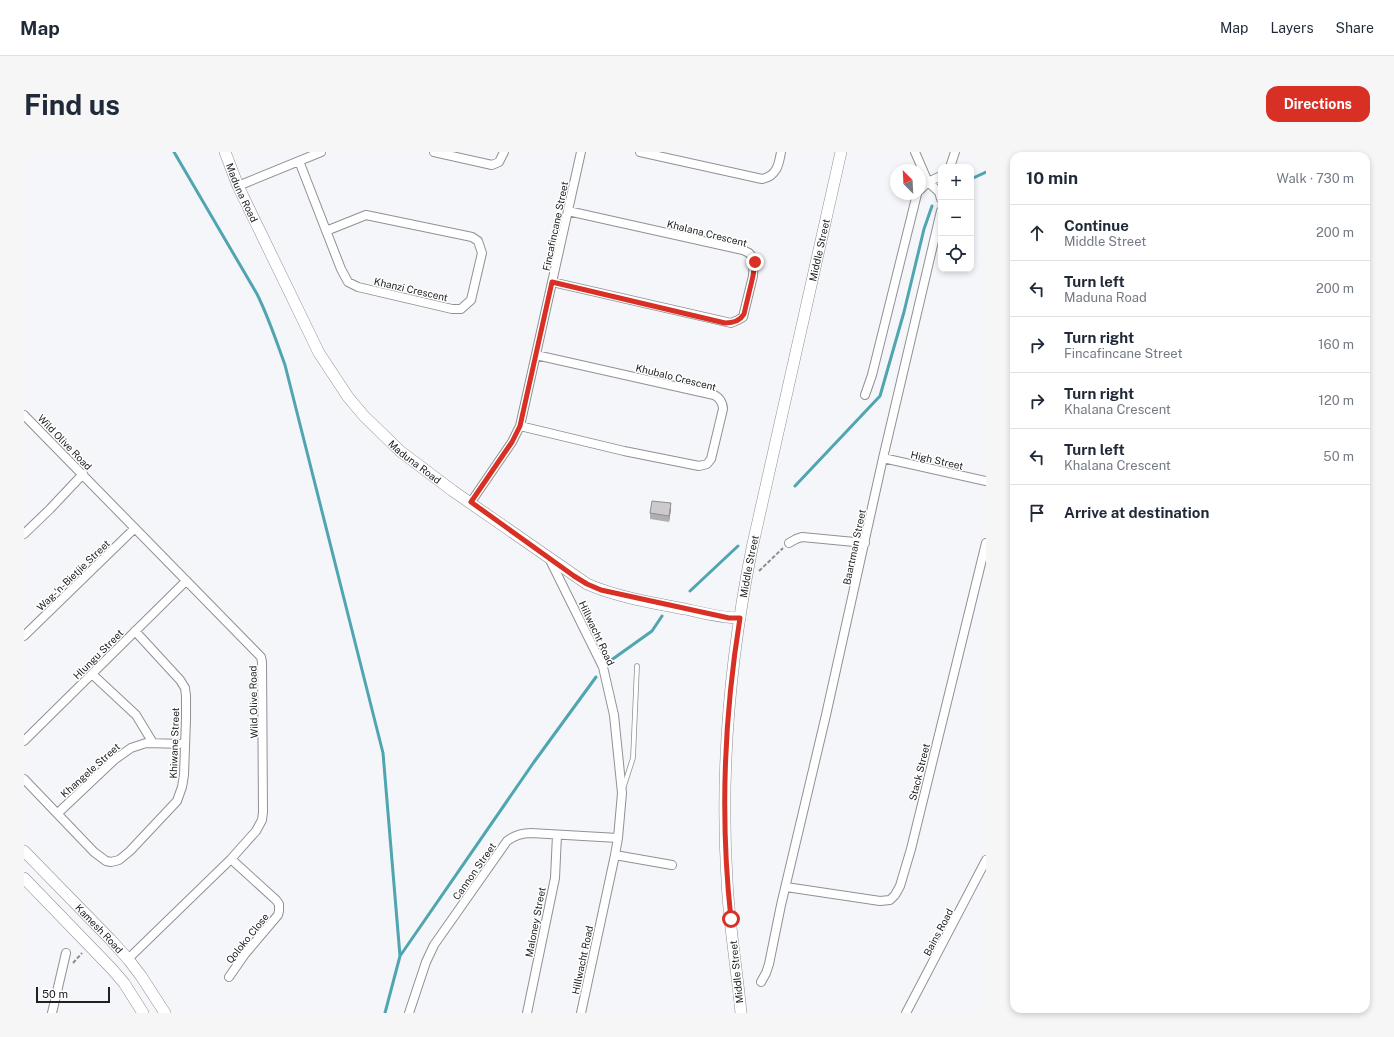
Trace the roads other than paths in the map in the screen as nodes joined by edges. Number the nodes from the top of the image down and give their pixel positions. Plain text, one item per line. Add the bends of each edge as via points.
1 (226, 152) edge
2 (321, 152) edge
3 (434, 152) edge
4 (504, 152) edge
5 (581, 152) edge
6 (640, 152) edge
7 (781, 152) edge
8 (841, 152) edge
9 (916, 152) edge
10 (955, 152) edge
11 (299, 161) junction
12 (951, 164) edge
13 (938, 177) edge
14 (928, 182) junction
15 (238, 186) junction
16 (938, 191) edge
17 (916, 200) edge
18 (568, 211) junction
19 (938, 224) edge
20 (326, 231) junction
21 (552, 282) junction
22 (536, 355) junction
23 (865, 395) dead end
24 (25, 417) edge
25 (520, 426) junction
26 (883, 458) junction
27 (83, 474) junction
28 (986, 481) edge
29 (471, 502) junction
30 (135, 528) junction
31 (24, 534) edge
32 (789, 543) road end
33 (986, 543) edge
34 (865, 544) junction
35 (549, 558) junction
36 (186, 581) junction
37 (740, 618) junction
38 (135, 631) junction
39 (24, 636) edge
40 (637, 666) dead end
41 (92, 674) junction
42 (24, 741) edge
43 (153, 743) junction
44 (185, 744) junction
45 (24, 779) edge
46 (622, 793) junction
47 (58, 813) junction
48 (557, 835) junction
49 (618, 838) junction
50 (24, 852) edge
51 (615, 855) junction
52 (231, 859) junction
53 (986, 860) edge
54 (672, 865) dead end
55 (983, 872) edge
56 (24, 878) edge
57 (786, 887) junction
58 (66, 953) dead end
59 (128, 959) junction
60 (229, 977) dead end
61 (761, 982) dead end
62 (52, 1013) edge
63 (143, 1013) edge
64 (165, 1013) edge
65 (409, 1013) edge
66 (527, 1013) edge
67 (581, 1013) edge
68 (740, 1013) edge
69 (906, 1013) edge

1 - 15 main road, Maduna Road
2 - 11 street
3 - 4 street via 492,165 499,162
5 - 18 street, Fincafincane Street
6 - 7 street via 762,179 777,170
8 - 37 main road, Middle Street via 745,584
9 - 14 street
10 - 12 street
11 - 15 street
11 - 20 street, Khanzi Crescent
13 - 14 street
14 - 16 street
15 - 29 main road, Maduna Road via 320,353 348,397 400,451
17 - 23 street
18 - 21 street, Fincafincane Street
18 - 21 street, Khalana Crescent via 743,250 754,259 753,276 743,317 731,323
19 - 26 street, Baartman Street
20 - 20 street, Khanzi Crescent via 343,273 352,285 457,309 471,300 482,253 478,241 472,237 366,215
21 - 22 street, Fincafincane Street
22 - 25 street, Fincafincane Street
22 - 25 street, Khubalo Crescent via 714,395 720,400 723,408 711,459 707,464 699,466
24 - 27 street, Wild Olive Road
25 - 29 street, Fincafincane Street
26 - 28 street, High Street
26 - 34 street, Baartman Street
27 - 30 street, Wild Olive Road
27 - 31 street
29 - 35 main road, Maduna Road
30 - 36 street, Wild Olive Road
30 - 39 street, Wag-'n-Bietjie Street
32 - 34 street via 807,537
33 - 57 street, Stack Street via 911,849 898,891 890,900 880,901
34 - 57 street, Baartman Street
35 - 37 main road, Maduna Road via 587,584 601,590 729,618
35 - 46 street, Hillwacht Road via 603,667 614,715
36 - 38 street, Hlungu Street
36 - 52 street, Wild Olive Road via 261,657 263,664 263,816 256,831
37 - 68 main road, Middle Street via 726,732 725,833
38 - 41 street, Hlungu Street
38 - 44 street, Khiwane Street via 185,688
40 - 46 lane, Hillwacht Road via 633,758
41 - 42 street, Hlungu Street
41 - 43 street via 136,715
43 - 44 street, Khangele Street
43 - 47 street, Khangele Street via 138,744 122,753
44 - 47 street, Khiwane Street via 184,775 177,801 124,856 115,861 106,861 94,852
45 - 47 street
46 - 49 street, Hillwacht Road
48 - 49 street, Cannon Street
48 - 65 street, Cannon Street via 521,834 507,841 434,945
48 - 66 street, Maloney Street via 554,878
49 - 51 street, Hillwacht Road
50 - 59 main road, Kamesh Road
51 - 54 street
51 - 67 street, Hillwacht Road
52 - 59 street, Wild Olive Road
52 - 60 street, Qoloko Close via 276,900 279,911
53 - 55 street, Bains Road
55 - 69 street, Bains Road
56 - 63 main road, Kamesh Road via 111,968
57 - 61 street, Baartman Street via 769,964
58 - 62 street
59 - 64 main road, Kamesh Road

